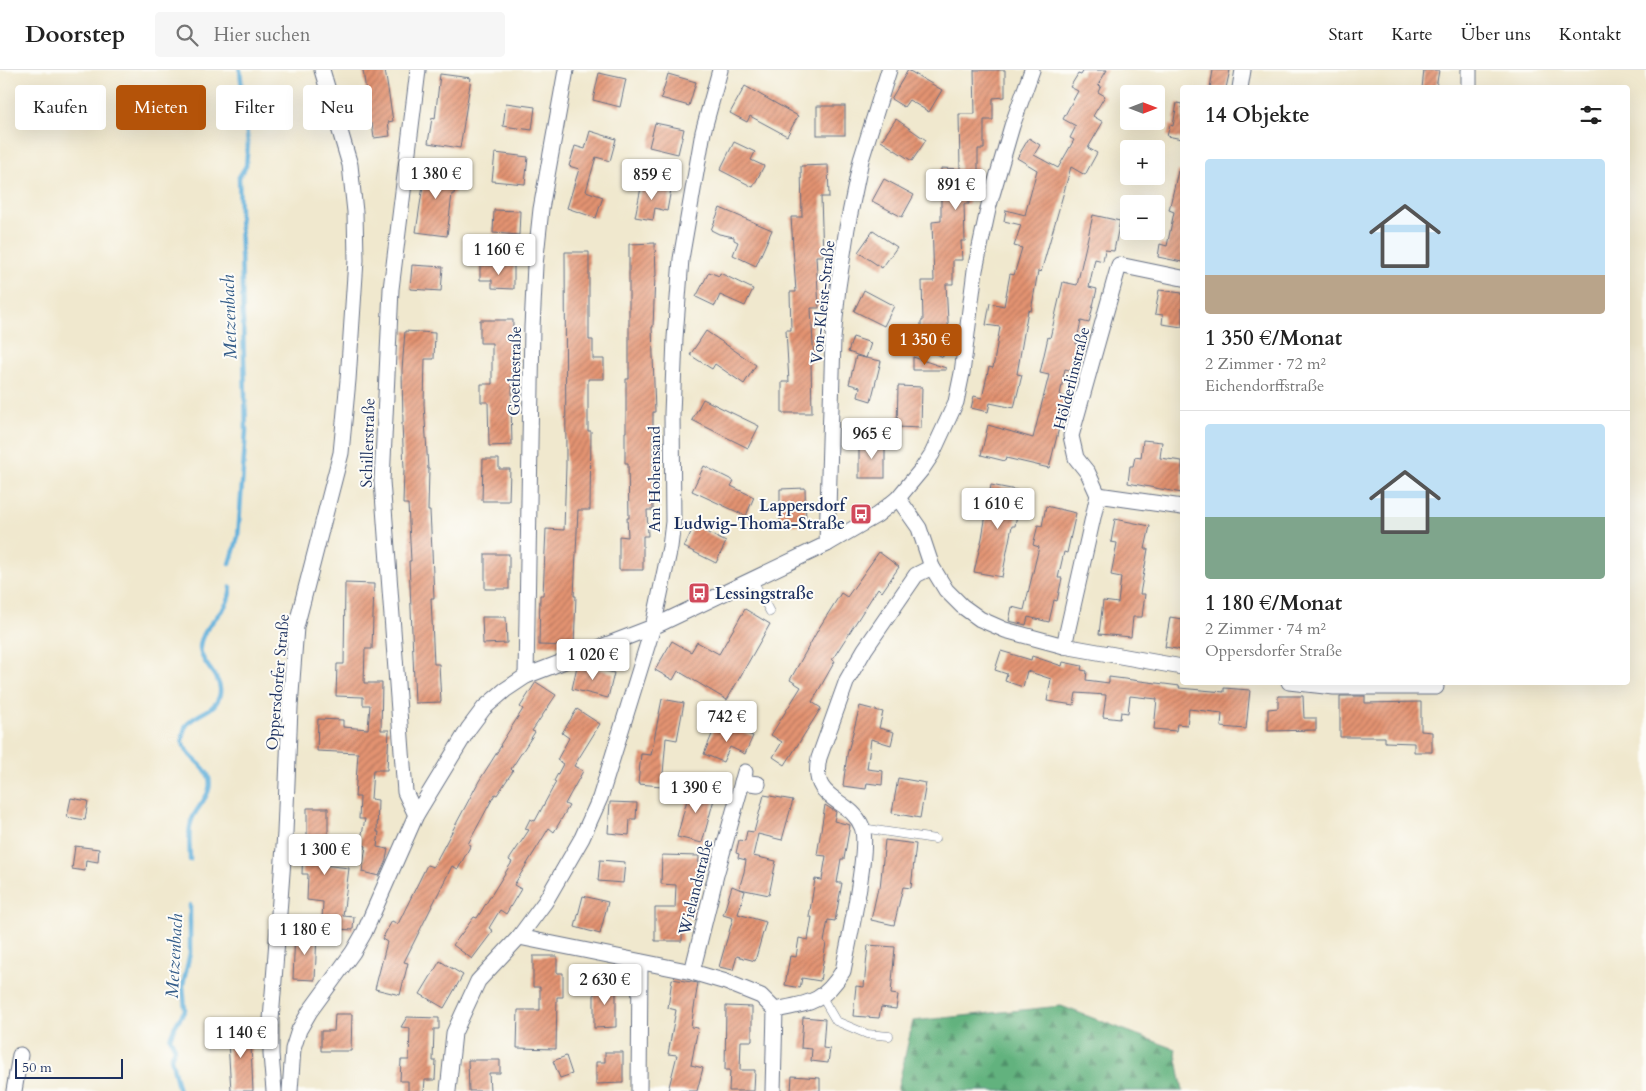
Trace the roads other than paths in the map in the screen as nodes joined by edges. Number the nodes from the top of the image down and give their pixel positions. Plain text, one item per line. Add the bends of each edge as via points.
1 (322, 70) edge
2 (418, 70) edge
3 (566, 70) edge
4 (720, 70) edge
5 (889, 70) edge
6 (1032, 70) edge
7 (1243, 70) edge
8 (1469, 70) edge
9 (1240, 85) edge
10 (1469, 85) edge
11 (1180, 278) edge
12 (1098, 494) junction
13 (898, 498) junction
14 (1180, 507) edge
15 (827, 544) junction
16 (932, 567) junction
17 (752, 578) junction
18 (770, 612) dead end
19 (653, 627) junction
20 (1064, 646) junction
21 (1180, 667) edge
22 (526, 676) junction
23 (1335, 685) edge
24 (1436, 687) dead end
25 (758, 784) dead end
26 (416, 815) junction
27 (862, 828) junction
28 (935, 839) dead end
29 (519, 937) junction
30 (640, 962) junction
31 (692, 972) junction
32 (822, 997) junction
33 (775, 1010) junction
34 (889, 1036) dead end
35 (20, 1055) dead end
36 (14, 1091) edge
37 (274, 1091) edge
38 (290, 1091) edge
39 (448, 1091) edge
40 (639, 1091) edge
41 (773, 1091) edge

1 - 37 street, Oppersdorfer Straße via 350,165 356,260 340,453 296,627 272,1003
2 - 26 street, Schillerstraße via 391,288 382,482 405,792
3 - 22 street, Goethestraße via 545,183 535,265
4 - 19 street, Am Hohensand via 703,132 681,259 672,414 673,522
5 - 15 street, Von-Kleist-Straße via 861,160 838,287 833,339
6 - 13 street via 989,205 975,270 956,402 932,454
7 - 9 street
8 - 10 street
11 - 12 street, Hölderlinstraße via 1119,265 1071,436 1076,458
12 - 14 street
12 - 20 street
13 - 15 street via 877,515
13 - 16 street via 919,528
15 - 17 street
16 - 20 street via 946,590 980,619 1005,630
16 - 27 street via 916,576 865,649 848,680 819,758 816,770 819,783 826,793 855,816
17 - 18 lane
17 - 19 street
19 - 22 street
19 - 29 street via 600,798 582,838 545,902
20 - 21 street
22 - 26 street via 484,708
23 - 24 street
25 - 31 street, Wielandstraße via 743,777
26 - 38 street via 364,933 299,1030 293,1049
27 - 28 lane
27 - 32 street via 864,844 860,876 843,971
29 - 30 street
29 - 39 street via 478,981 454,1033
30 - 31 street
30 - 40 street
31 - 33 street via 761,996
32 - 33 street
32 - 34 lane via 836,1021 867,1034
33 - 41 street
35 - 36 street

